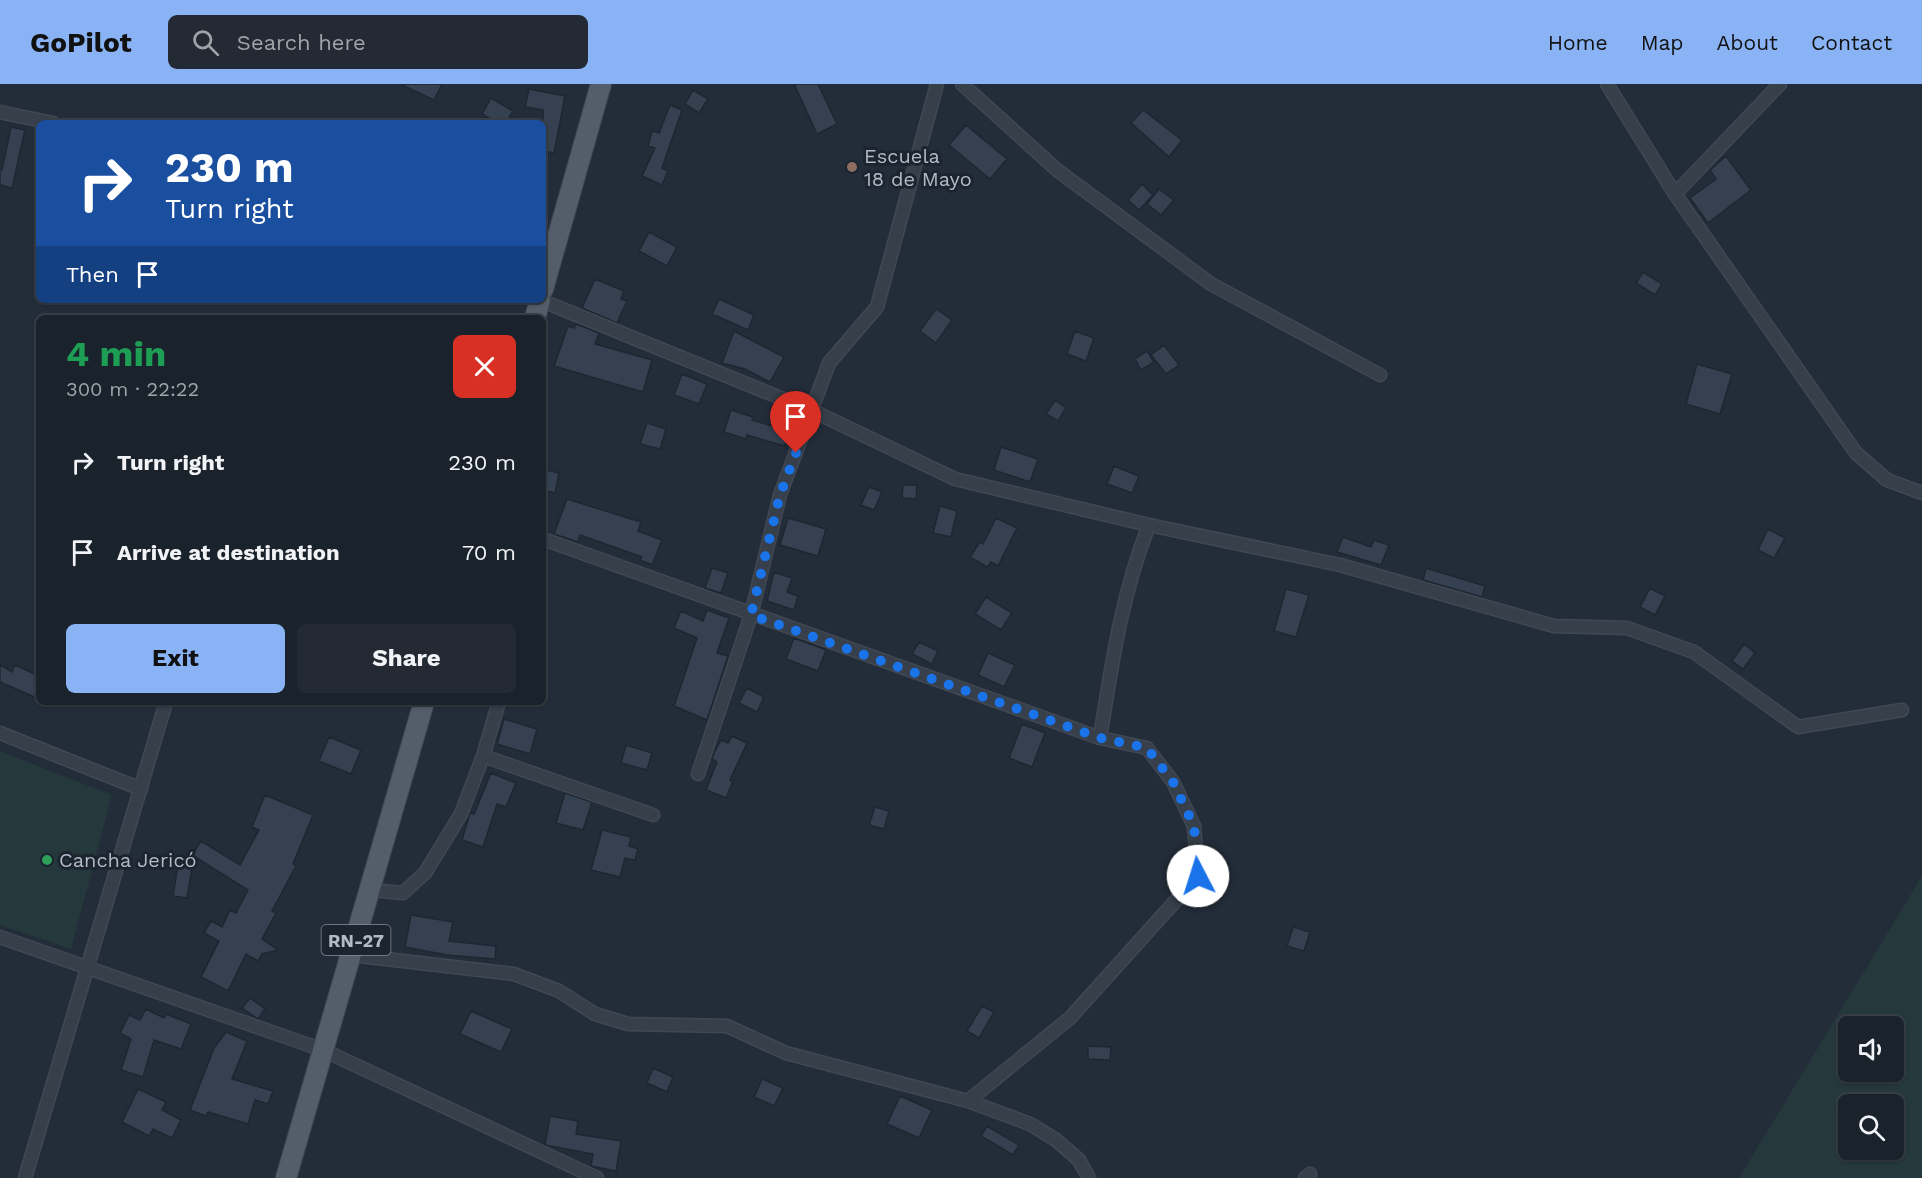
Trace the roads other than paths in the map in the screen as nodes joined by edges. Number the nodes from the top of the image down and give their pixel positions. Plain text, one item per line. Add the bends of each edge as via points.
1 (602, 84) edge
2 (938, 84) edge
3 (962, 84) edge
4 (1606, 84) edge
5 (1780, 84) edge
6 (0, 112) edge
7 (39, 120) edge
8 (1676, 194) junction
9 (549, 240) edge
10 (546, 264) edge
11 (546, 302) edge
12 (1380, 375) dead end
13 (813, 411) junction
14 (1922, 493) edge
15 (1149, 525) junction
16 (546, 544) edge
17 (751, 615) junction
18 (165, 705) edge
19 (423, 705) edge
20 (497, 705) edge
21 (1902, 710) dead end
22 (0, 733) edge
23 (1100, 738) junction
24 (483, 756) junction
25 (698, 774) dead end
26 (141, 789) junction
27 (653, 815) dead end
28 (371, 890) junction
29 (0, 937) edge
30 (351, 954) junction
31 (88, 968) junction
32 (323, 1050) junction
33 (968, 1101) junction
34 (25, 1178) edge
35 (286, 1178) edge
36 (597, 1178) edge
37 (1089, 1178) edge

1 - 9 main road
2 - 13 street via 877,307 830,363
3 - 12 street via 1057,170 1211,284
4 - 8 street
5 - 8 street
6 - 7 street
8 - 14 street via 1856,453 1887,480
9 - 10 main road
11 - 13 street
13 - 15 street via 954,479
13 - 17 street via 780,495
15 - 21 street via 1340,565 1554,626 1627,628 1694,652 1798,727
15 - 23 street via 1131,572 1117,627
16 - 17 street
17 - 23 street
17 - 25 street
18 - 26 street
19 - 28 main road, RN-27
20 - 24 street
22 - 26 street
23 - 33 street via 1147,748 1173,782 1194,826 1198,876 1070,1018
24 - 27 street
24 - 28 street via 461,814 425,873 403,893
26 - 31 street
28 - 30 main road, RN-27
29 - 31 street
30 - 32 main road, RN-27
30 - 33 street via 514,974 559,991 595,1014 628,1024 727,1026 786,1053
31 - 32 street
31 - 34 street
32 - 35 main road, RN-27
32 - 36 street
33 - 37 street via 1030,1124 1056,1140 1079,1160

